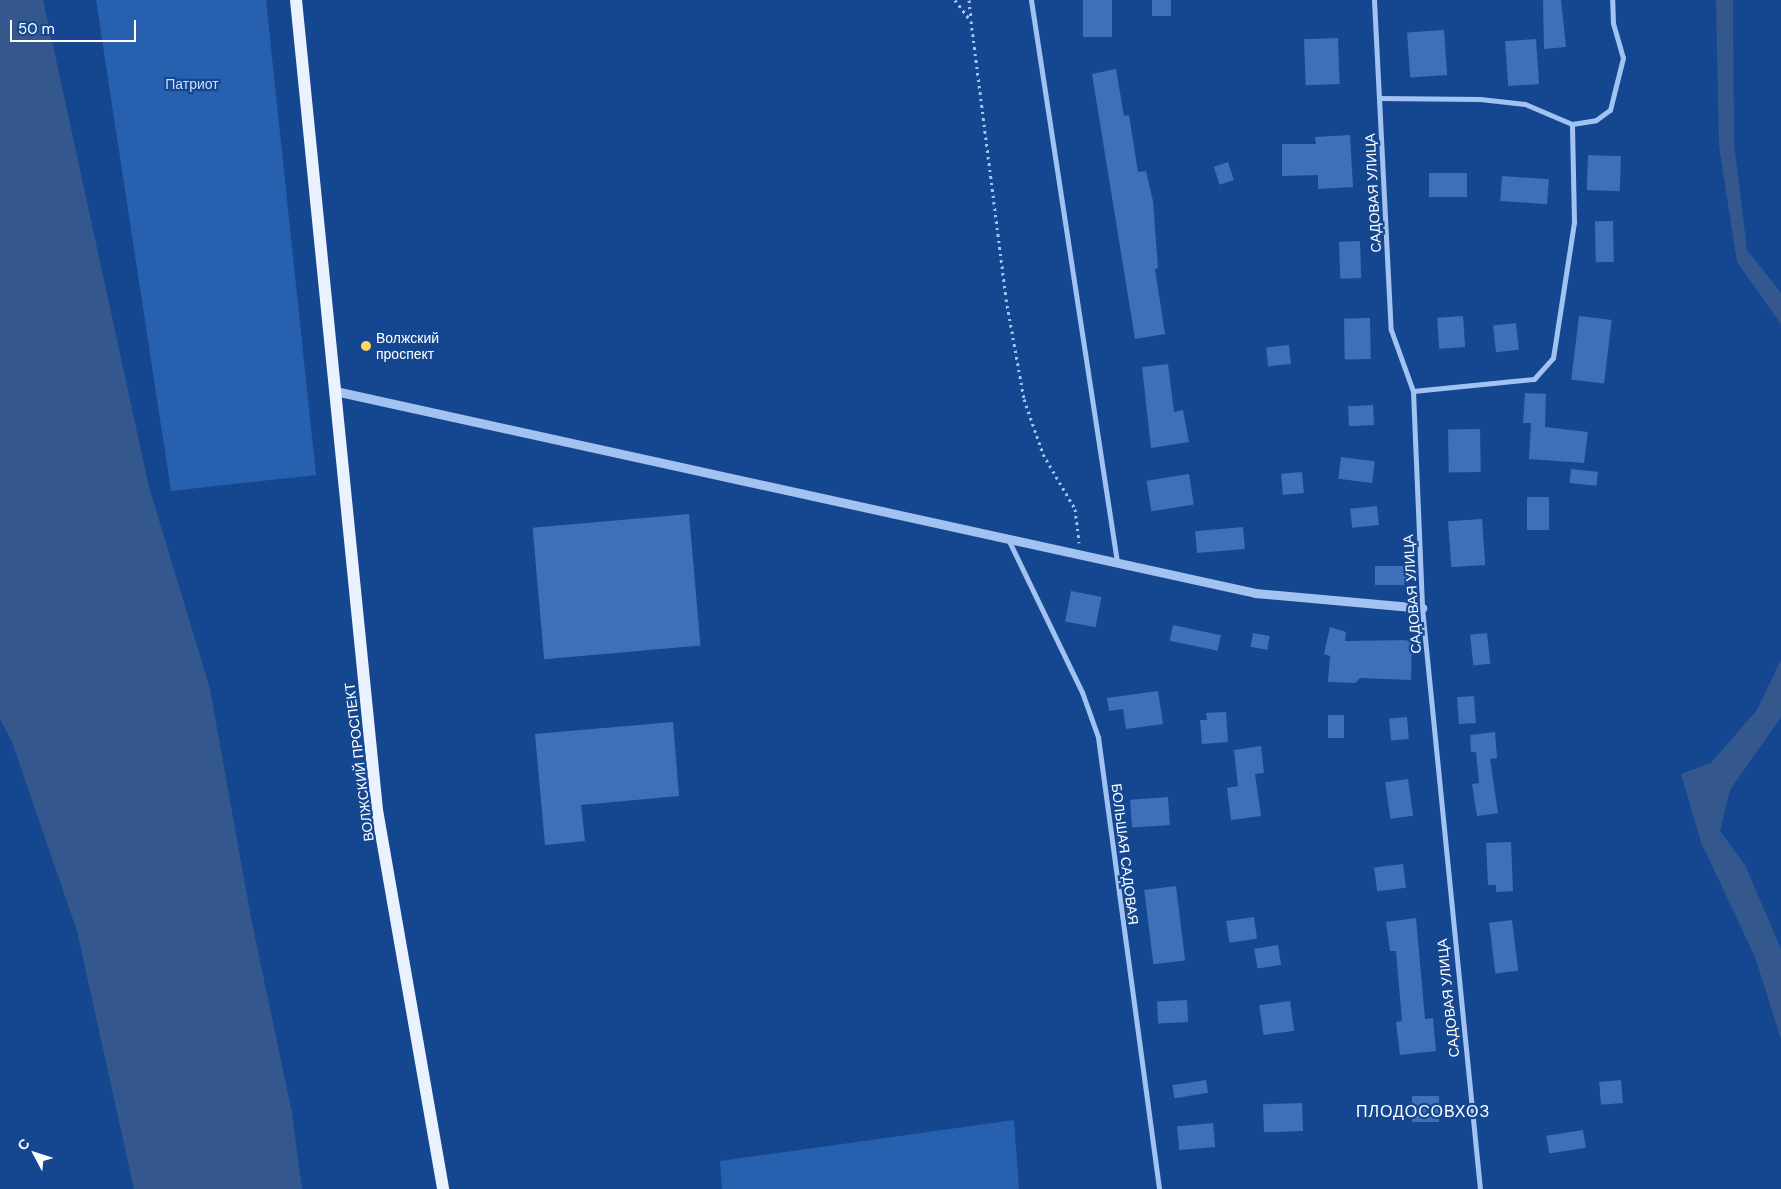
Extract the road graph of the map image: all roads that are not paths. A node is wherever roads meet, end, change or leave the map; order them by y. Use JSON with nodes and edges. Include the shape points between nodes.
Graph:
{"nodes":[{"id":1,"x":296,"y":0,"type":"edge"},
{"id":2,"x":1031,"y":0,"type":"edge"},
{"id":3,"x":1374,"y":0,"type":"edge"},
{"id":4,"x":1612,"y":0,"type":"edge"},
{"id":5,"x":1379,"y":98,"type":"junction"},
{"id":6,"x":1572,"y":124,"type":"junction"},
{"id":7,"x":335,"y":391,"type":"junction"},
{"id":8,"x":1413,"y":391,"type":"junction"},
{"id":9,"x":1008,"y":538,"type":"junction"},
{"id":10,"x":1117,"y":562,"type":"junction"},
{"id":11,"x":1422,"y":608,"type":"junction"},
{"id":12,"x":443,"y":1189,"type":"edge"},
{"id":13,"x":1159,"y":1189,"type":"edge"},
{"id":14,"x":1480,"y":1189,"type":"edge"}],
"edges":[{"from":1,"to":7,"type":"main road","name":"ВОЛЖСКИЙ ПРОСПЕКТ"},
{"from":2,"to":10,"type":"street"},
{"from":3,"to":5,"type":"street","name":"САДОВАЯ УЛИЦА"},
{"from":4,"to":6,"type":"street","via":[[1613,23],[1623,58],[1617,94],[1610,110],[1596,120]]},
{"from":5,"to":6,"type":"street","via":[[1525,104]]},
{"from":5,"to":8,"type":"street","name":"САДОВАЯ УЛИЦА","via":[[1391,330]]},
{"from":6,"to":8,"type":"street","via":[[1574,222],[1552,358],[1534,379]]},
{"from":7,"to":9,"type":"street"},
{"from":7,"to":12,"type":"main road","name":"ВОЛЖСКИЙ ПРОСПЕКТ","via":[[377,810]]},
{"from":8,"to":11,"type":"street","name":"САДОВАЯ УЛИЦА"},
{"from":9,"to":10,"type":"street"},
{"from":9,"to":13,"type":"street","name":"БОЛЬШАЯ САДОВАЯ","via":[[1082,692],[1098,737]]},
{"from":10,"to":11,"type":"street","via":[[1255,593]]},
{"from":11,"to":14,"type":"street","name":"САДОВАЯ УЛИЦА"}]}
